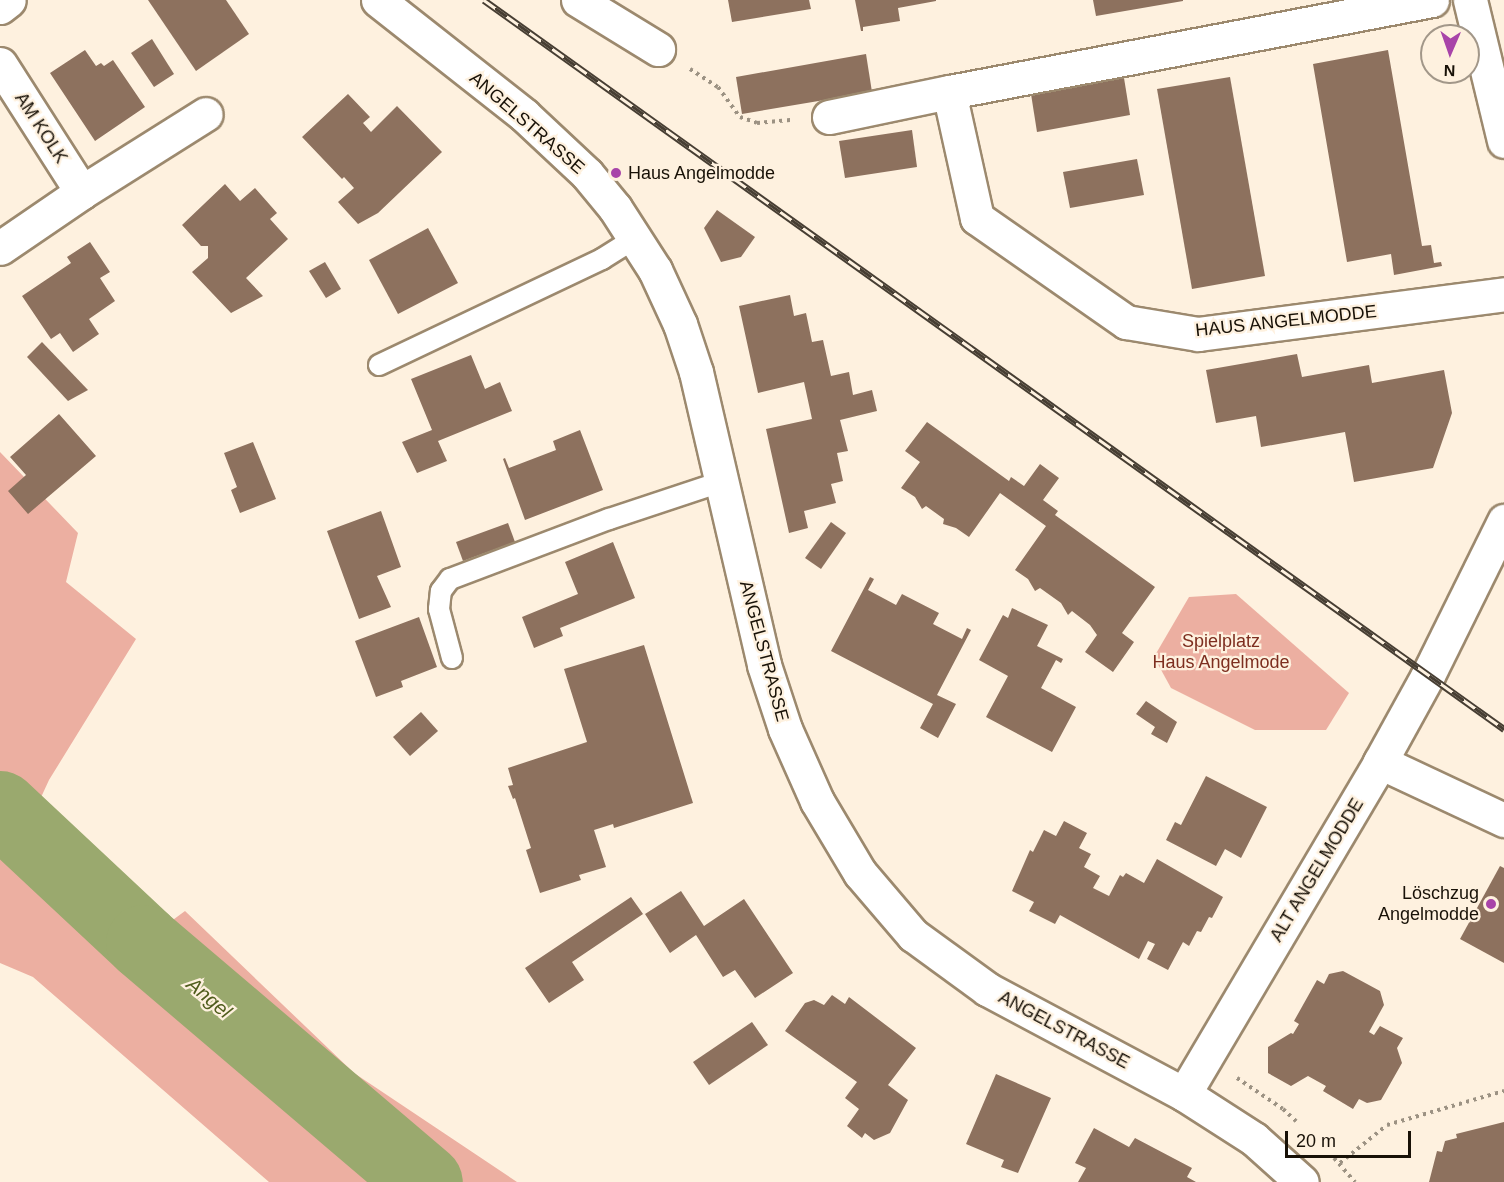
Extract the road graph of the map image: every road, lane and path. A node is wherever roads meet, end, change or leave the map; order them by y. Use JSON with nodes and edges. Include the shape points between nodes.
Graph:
{"nodes":[{"id":1,"x":9,"y":0,"type":"edge"},
{"id":2,"x":378,"y":0,"type":"edge"},
{"id":3,"x":578,"y":0,"type":"edge"},
{"id":4,"x":1432,"y":0,"type":"edge"},
{"id":5,"x":1470,"y":0,"type":"edge"},
{"id":6,"x":0,"y":7,"type":"edge"},
{"id":7,"x":658,"y":49,"type":"joint"},
{"id":8,"x":0,"y":64,"type":"edge"},
{"id":9,"x":949,"y":92,"type":"junction"},
{"id":10,"x":206,"y":114,"type":"dead end"},
{"id":11,"x":829,"y":117,"type":"joint"},
{"id":12,"x":1504,"y":141,"type":"edge"},
{"id":13,"x":82,"y":192,"type":"junction"},
{"id":14,"x":635,"y":238,"type":"junction"},
{"id":15,"x":0,"y":248,"type":"edge"},
{"id":16,"x":1504,"y":294,"type":"edge"},
{"id":17,"x":379,"y":365,"type":"dead end"},
{"id":18,"x":721,"y":482,"type":"junction"},
{"id":19,"x":1504,"y":521,"type":"edge"},
{"id":20,"x":452,"y":658,"type":"dead end"},
{"id":21,"x":1380,"y":762,"type":"junction"},
{"id":22,"x":1504,"y":820,"type":"edge"},
{"id":23,"x":1205,"y":1060,"type":"junction"},
{"id":24,"x":1504,"y":1091,"type":"edge"},
{"id":25,"x":1184,"y":1094,"type":"junction"},
{"id":26,"x":1299,"y":1124,"type":"dead end"},
{"id":27,"x":1332,"y":1155,"type":"dead end"},
{"id":28,"x":1340,"y":1163,"type":"junction"},
{"id":29,"x":1302,"y":1182,"type":"edge"},
{"id":30,"x":1355,"y":1182,"type":"edge"}],
"edges":[{"from":1,"to":6,"type":"street"},
{"from":2,"to":14,"type":"street","name":"ANGELSTRASSE","via":[[524,115],[587,174]]},
{"from":3,"to":7,"type":"street"},
{"from":4,"to":9,"type":"street"},
{"from":5,"to":12,"type":"street"},
{"from":7,"to":11,"type":"path","via":[[718,87],[740,117],[757,123]]},
{"from":8,"to":13,"type":"street","name":"AM KOLK"},
{"from":9,"to":11,"type":"street"},
{"from":9,"to":16,"type":"street","name":"HAUS ANGELMODDE","via":[[977,218],[1126,322],[1198,334]]},
{"from":10,"to":13,"type":"street"},
{"from":13,"to":15,"type":"street"},
{"from":14,"to":17,"type":"lane","via":[[602,260]]},
{"from":14,"to":18,"type":"street","name":"ANGELSTRASSE","via":[[680,324],[696,372]]},
{"from":18,"to":20,"type":"lane","via":[[450,579],[441,591],[440,609]]},
{"from":18,"to":25,"type":"street","name":"ANGELSTRASSE","via":[[764,665],[785,729],[817,801],[860,873],[914,935],[987,989]]},
{"from":19,"to":21,"type":"street"},
{"from":21,"to":22,"type":"street"},
{"from":21,"to":23,"type":"street","name":"ALT ANGELMODDE"},
{"from":23,"to":25,"type":"street","name":"ALT ANGELMODDE"},
{"from":23,"to":26,"type":"path","via":[[1245,1082]]},
{"from":24,"to":28,"type":"path","via":[[1387,1125]]},
{"from":25,"to":29,"type":"street","name":"ANGELSTRASSE","via":[[1254,1139]]},
{"from":27,"to":28,"type":"path"},
{"from":28,"to":30,"type":"path"}]}
